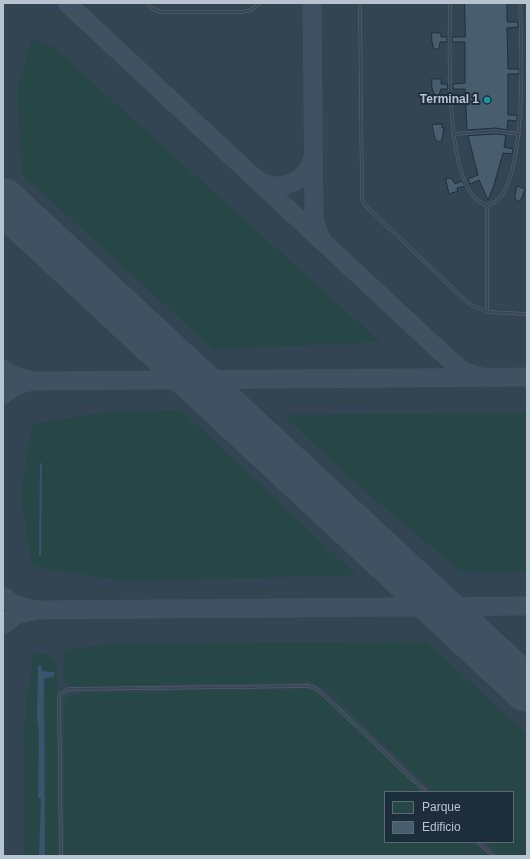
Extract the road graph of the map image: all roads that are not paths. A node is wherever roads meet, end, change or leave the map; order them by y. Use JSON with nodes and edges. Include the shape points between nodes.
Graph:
{"nodes":[{"id":1,"x":146,"y":3,"type":"edge"},
{"id":2,"x":260,"y":3,"type":"edge"},
{"id":3,"x":360,"y":3,"type":"edge"},
{"id":4,"x":450,"y":3,"type":"edge"},
{"id":5,"x":520,"y":3,"type":"edge"},
{"id":6,"x":453,"y":134,"type":"junction"},
{"id":7,"x":519,"y":134,"type":"junction"},
{"id":8,"x":487,"y":205,"type":"junction"},
{"id":9,"x":487,"y":312,"type":"junction"},
{"id":10,"x":527,"y":314,"type":"edge"},
{"id":11,"x":425,"y":791,"type":"edge"},
{"id":12,"x":479,"y":843,"type":"edge"},
{"id":13,"x":61,"y":856,"type":"edge"},
{"id":14,"x":493,"y":856,"type":"edge"}],
"edges":[{"from":1,"to":2,"type":"lane","via":[[154,10],[166,12],[242,12],[251,10]]},
{"from":3,"to":9,"type":"lane","via":[[364,204],[465,301],[476,309]]},
{"from":4,"to":6,"type":"lane"},
{"from":5,"to":7,"type":"lane"},
{"from":6,"to":7,"type":"lane","via":[[496,131]]},
{"from":6,"to":8,"type":"lane","via":[[469,187],[477,199]]},
{"from":7,"to":8,"type":"lane","via":[[503,193],[495,202]]},
{"from":8,"to":9,"type":"lane"},
{"from":9,"to":10,"type":"lane"},
{"from":11,"to":13,"type":"lane","via":[[327,698],[309,686],[68,689],[60,694],[59,698]]},
{"from":12,"to":14,"type":"lane"}]}
